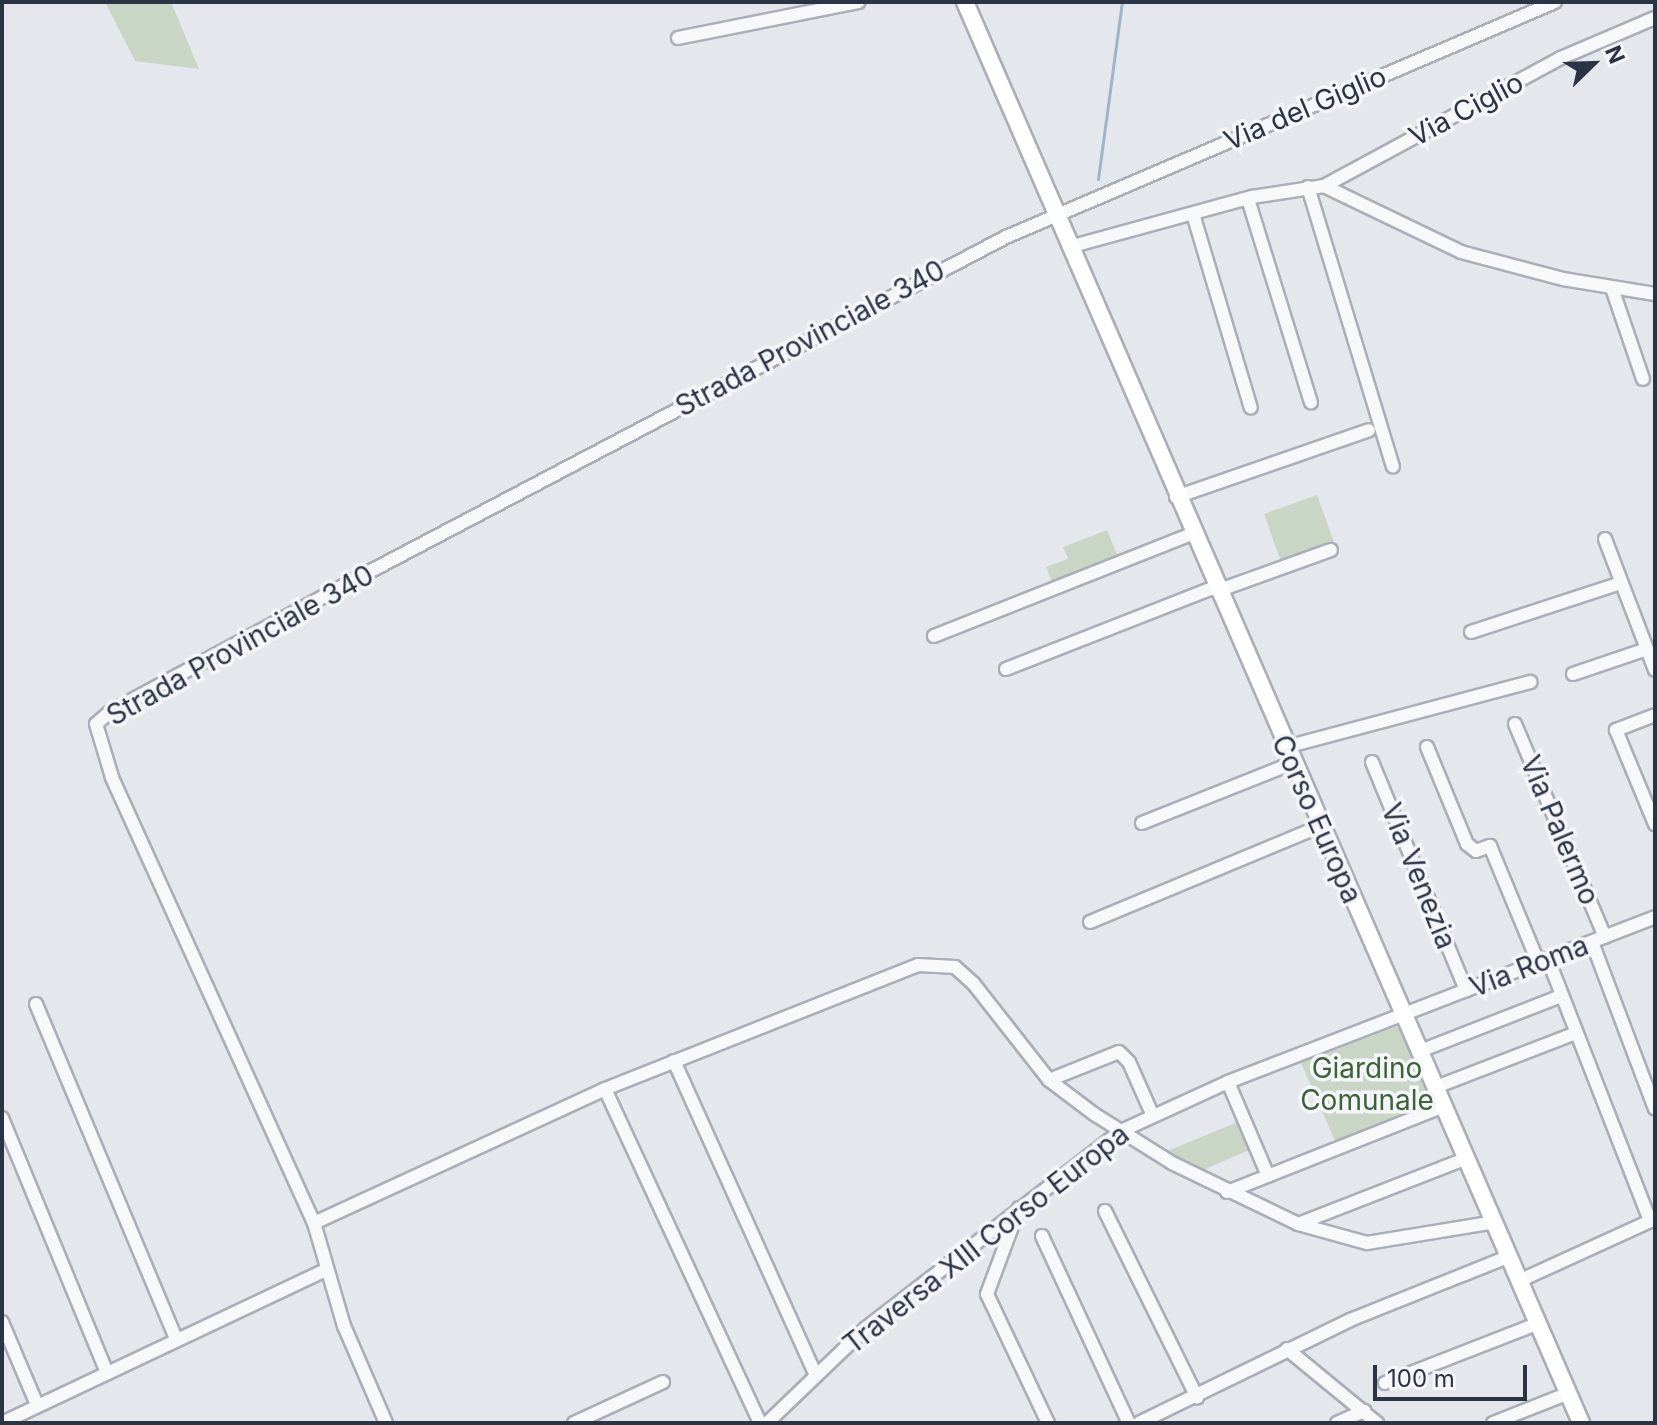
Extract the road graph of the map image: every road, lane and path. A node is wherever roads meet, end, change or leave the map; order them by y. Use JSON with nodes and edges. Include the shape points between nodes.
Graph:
{"nodes":[{"id":1,"x":858,"y":2,"type":"edge"},
{"id":2,"x":965,"y":2,"type":"edge"},
{"id":3,"x":1555,"y":2,"type":"edge"},
{"id":4,"x":1655,"y":18,"type":"edge"},
{"id":5,"x":678,"y":38,"type":"dead end"},
{"id":6,"x":1324,"y":186,"type":"junction"},
{"id":7,"x":1308,"y":187,"type":"junction"},
{"id":8,"x":1248,"y":199,"type":"junction"},
{"id":9,"x":1193,"y":214,"type":"junction"},
{"id":10,"x":1055,"y":215,"type":"junction"},
{"id":11,"x":1069,"y":247,"type":"junction"},
{"id":12,"x":1612,"y":288,"type":"junction"},
{"id":13,"x":1655,"y":294,"type":"edge"},
{"id":14,"x":1643,"y":379,"type":"dead end"},
{"id":15,"x":1311,"y":402,"type":"dead end"},
{"id":16,"x":1251,"y":408,"type":"dead end"},
{"id":17,"x":1369,"y":430,"type":"dead end"},
{"id":18,"x":1393,"y":466,"type":"dead end"},
{"id":19,"x":1176,"y":497,"type":"junction"},
{"id":20,"x":1192,"y":534,"type":"junction"},
{"id":21,"x":1605,"y":539,"type":"dead end"},
{"id":22,"x":1331,"y":550,"type":"dead end"},
{"id":23,"x":1621,"y":583,"type":"junction"},
{"id":24,"x":1216,"y":589,"type":"junction"},
{"id":25,"x":1471,"y":632,"type":"dead end"},
{"id":26,"x":934,"y":636,"type":"dead end"},
{"id":27,"x":1647,"y":649,"type":"junction"},
{"id":28,"x":1006,"y":669,"type":"dead end"},
{"id":29,"x":1655,"y":670,"type":"edge"},
{"id":30,"x":1573,"y":674,"type":"dead end"},
{"id":31,"x":1531,"y":682,"type":"dead end"},
{"id":32,"x":1655,"y":715,"type":"edge"},
{"id":33,"x":1515,"y":724,"type":"dead end"},
{"id":34,"x":1286,"y":747,"type":"junction"},
{"id":35,"x":1427,"y":747,"type":"dead end"},
{"id":36,"x":1372,"y":762,"type":"dead end"},
{"id":37,"x":1293,"y":763,"type":"junction"},
{"id":38,"x":1142,"y":823,"type":"dead end"},
{"id":39,"x":1655,"y":824,"type":"edge"},
{"id":40,"x":1321,"y":826,"type":"junction"},
{"id":41,"x":1655,"y":917,"type":"edge"},
{"id":42,"x":1090,"y":922,"type":"dead end"},
{"id":43,"x":1598,"y":940,"type":"junction"},
{"id":44,"x":1543,"y":961,"type":"junction"},
{"id":45,"x":1466,"y":990,"type":"junction"},
{"id":46,"x":1561,"y":996,"type":"junction"},
{"id":47,"x":36,"y":1004,"type":"dead end"},
{"id":48,"x":1403,"y":1013,"type":"junction"},
{"id":49,"x":1576,"y":1033,"type":"junction"},
{"id":50,"x":1420,"y":1051,"type":"junction"},
{"id":51,"x":674,"y":1061,"type":"junction"},
{"id":52,"x":1049,"y":1080,"type":"junction"},
{"id":53,"x":1228,"y":1082,"type":"junction"},
{"id":54,"x":1436,"y":1087,"type":"junction"},
{"id":55,"x":605,"y":1089,"type":"junction"},
{"id":56,"x":1444,"y":1106,"type":"junction"},
{"id":57,"x":1655,"y":1109,"type":"edge"},
{"id":58,"x":1152,"y":1114,"type":"junction"},
{"id":59,"x":2,"y":1118,"type":"edge"},
{"id":60,"x":1121,"y":1131,"type":"junction"},
{"id":61,"x":1467,"y":1158,"type":"junction"},
{"id":62,"x":1268,"y":1176,"type":"junction"},
{"id":63,"x":1227,"y":1192,"type":"junction"},
{"id":64,"x":1019,"y":1208,"type":"junction"},
{"id":65,"x":1105,"y":1211,"type":"dead end"},
{"id":66,"x":1652,"y":1220,"type":"edge"},
{"id":67,"x":1495,"y":1222,"type":"junction"},
{"id":68,"x":314,"y":1223,"type":"junction"},
{"id":69,"x":1298,"y":1224,"type":"junction"},
{"id":70,"x":1042,"y":1236,"type":"dead end"},
{"id":71,"x":1510,"y":1256,"type":"junction"},
{"id":72,"x":326,"y":1270,"type":"junction"},
{"id":73,"x":1521,"y":1280,"type":"junction"},
{"id":74,"x":2,"y":1322,"type":"edge"},
{"id":75,"x":1539,"y":1323,"type":"junction"},
{"id":76,"x":176,"y":1338,"type":"junction"},
{"id":77,"x":1287,"y":1349,"type":"junction"},
{"id":78,"x":107,"y":1373,"type":"junction"},
{"id":79,"x":815,"y":1373,"type":"junction"},
{"id":80,"x":663,"y":1382,"type":"dead end"},
{"id":81,"x":1385,"y":1383,"type":"dead end"},
{"id":82,"x":1569,"y":1393,"type":"junction"},
{"id":83,"x":1197,"y":1397,"type":"junction"},
{"id":84,"x":37,"y":1405,"type":"junction"},
{"id":85,"x":1364,"y":1411,"type":"junction"},
{"id":86,"x":2,"y":1423,"type":"edge"},
{"id":87,"x":386,"y":1423,"type":"edge"},
{"id":88,"x":574,"y":1423,"type":"edge"},
{"id":89,"x":760,"y":1423,"type":"edge"},
{"id":90,"x":767,"y":1423,"type":"edge"},
{"id":91,"x":1048,"y":1423,"type":"edge"},
{"id":92,"x":1129,"y":1423,"type":"edge"},
{"id":93,"x":1139,"y":1423,"type":"edge"},
{"id":94,"x":1337,"y":1423,"type":"edge"},
{"id":95,"x":1377,"y":1423,"type":"edge"},
{"id":96,"x":1493,"y":1423,"type":"edge"},
{"id":97,"x":1581,"y":1423,"type":"edge"}],
"edges":[{"from":1,"to":5,"type":"street"},
{"from":2,"to":10,"type":"street","name":"Corso Europa"},
{"from":3,"to":10,"type":"street","name":"Via del Giglio"},
{"from":4,"to":6,"type":"street","name":"Via Ciglio","via":[[1561,58]]},
{"from":6,"to":7,"type":"street","name":"Via Ciglio"},
{"from":6,"to":12,"type":"street","name":"Via Ciglio","via":[[1461,252]]},
{"from":7,"to":8,"type":"street","name":"Via Ciglio"},
{"from":7,"to":18,"type":"street"},
{"from":8,"to":9,"type":"street","name":"Via Ciglio"},
{"from":8,"to":15,"type":"street"},
{"from":9,"to":11,"type":"street","name":"Via Ciglio"},
{"from":9,"to":16,"type":"street"},
{"from":10,"to":11,"type":"street","name":"Corso Europa"},
{"from":10,"to":68,"type":"street","name":"Strada Provinciale 340","via":[[840,321],[96,724],[112,777]]},
{"from":11,"to":19,"type":"street","name":"Corso Europa"},
{"from":12,"to":13,"type":"street","name":"Via Ciglio"},
{"from":12,"to":14,"type":"street"},
{"from":17,"to":19,"type":"street"},
{"from":19,"to":20,"type":"street","name":"Corso Europa"},
{"from":20,"to":24,"type":"street","name":"Corso Europa"},
{"from":20,"to":26,"type":"street"},
{"from":21,"to":23,"type":"street"},
{"from":22,"to":24,"type":"street"},
{"from":23,"to":25,"type":"street"},
{"from":23,"to":27,"type":"street"},
{"from":24,"to":28,"type":"street"},
{"from":24,"to":34,"type":"street","name":"Corso Europa"},
{"from":27,"to":29,"type":"street"},
{"from":27,"to":30,"type":"street"},
{"from":31,"to":34,"type":"street"},
{"from":32,"to":39,"type":"street","via":[[1616,730]]},
{"from":33,"to":43,"type":"street","name":"Via Palermo"},
{"from":34,"to":37,"type":"street","name":"Corso Europa"},
{"from":35,"to":44,"type":"street","via":[[1467,844],[1476,851],[1490,846]]},
{"from":36,"to":45,"type":"street","name":"Via Venezia"},
{"from":37,"to":38,"type":"street"},
{"from":37,"to":40,"type":"street","name":"Corso Europa"},
{"from":40,"to":42,"type":"street"},
{"from":40,"to":48,"type":"street","name":"Corso Europa"},
{"from":41,"to":43,"type":"street","name":"Via Roma"},
{"from":43,"to":44,"type":"street","name":"Via Roma"},
{"from":43,"to":57,"type":"street","name":"Via Palermo"},
{"from":44,"to":45,"type":"street","name":"Via Roma"},
{"from":44,"to":46,"type":"street"},
{"from":45,"to":48,"type":"street","name":"Via Roma"},
{"from":46,"to":49,"type":"street"},
{"from":46,"to":50,"type":"street"},
{"from":47,"to":76,"type":"street"},
{"from":48,"to":50,"type":"street","name":"Corso Europa"},
{"from":48,"to":53,"type":"street","name":"Traversa XIII Corso Europa"},
{"from":49,"to":54,"type":"street"},
{"from":49,"to":66,"type":"street"},
{"from":50,"to":54,"type":"street","name":"Corso Europa"},
{"from":51,"to":52,"type":"street","via":[[918,965],[955,967]]},
{"from":51,"to":55,"type":"street"},
{"from":51,"to":79,"type":"street"},
{"from":52,"to":58,"type":"street","via":[[1119,1052],[1129,1062]]},
{"from":52,"to":60,"type":"street"},
{"from":53,"to":58,"type":"street","name":"Traversa XIII Corso Europa"},
{"from":53,"to":62,"type":"street"},
{"from":54,"to":56,"type":"street","name":"Corso Europa"},
{"from":55,"to":68,"type":"street"},
{"from":55,"to":89,"type":"street"},
{"from":56,"to":61,"type":"street","name":"Corso Europa"},
{"from":56,"to":62,"type":"street"},
{"from":58,"to":60,"type":"street","name":"Traversa XIII Corso Europa"},
{"from":59,"to":78,"type":"street"},
{"from":60,"to":63,"type":"street"},
{"from":60,"to":64,"type":"street","name":"Traversa XIII Corso Europa"},
{"from":61,"to":67,"type":"street","name":"Corso Europa"},
{"from":61,"to":69,"type":"street"},
{"from":62,"to":63,"type":"street"},
{"from":63,"to":69,"type":"street"},
{"from":64,"to":79,"type":"street","name":"Traversa XIII Corso Europa"},
{"from":64,"to":91,"type":"street","via":[[987,1294]]},
{"from":65,"to":83,"type":"street"},
{"from":66,"to":73,"type":"street"},
{"from":67,"to":69,"type":"street","via":[[1367,1243]]},
{"from":67,"to":71,"type":"street","name":"Corso Europa"},
{"from":68,"to":72,"type":"street","name":"Strada Provinciale 340"},
{"from":70,"to":92,"type":"street"},
{"from":71,"to":73,"type":"street","name":"Corso Europa"},
{"from":71,"to":77,"type":"street"},
{"from":72,"to":76,"type":"street"},
{"from":72,"to":87,"type":"street","name":"Strada Provinciale 340"},
{"from":73,"to":75,"type":"street","name":"Corso Europa"},
{"from":74,"to":84,"type":"street"},
{"from":75,"to":81,"type":"street"},
{"from":75,"to":82,"type":"street","name":"Corso Europa"},
{"from":76,"to":78,"type":"street"},
{"from":77,"to":83,"type":"street","via":[[1284,1357]]},
{"from":77,"to":85,"type":"street"},
{"from":78,"to":84,"type":"street"},
{"from":79,"to":90,"type":"street","name":"Traversa XIII Corso Europa"},
{"from":80,"to":88,"type":"street"},
{"from":82,"to":96,"type":"street"},
{"from":82,"to":97,"type":"street","name":"Corso Europa"},
{"from":83,"to":93,"type":"street"},
{"from":84,"to":86,"type":"street"},
{"from":85,"to":94,"type":"street"},
{"from":85,"to":95,"type":"street"}]}
